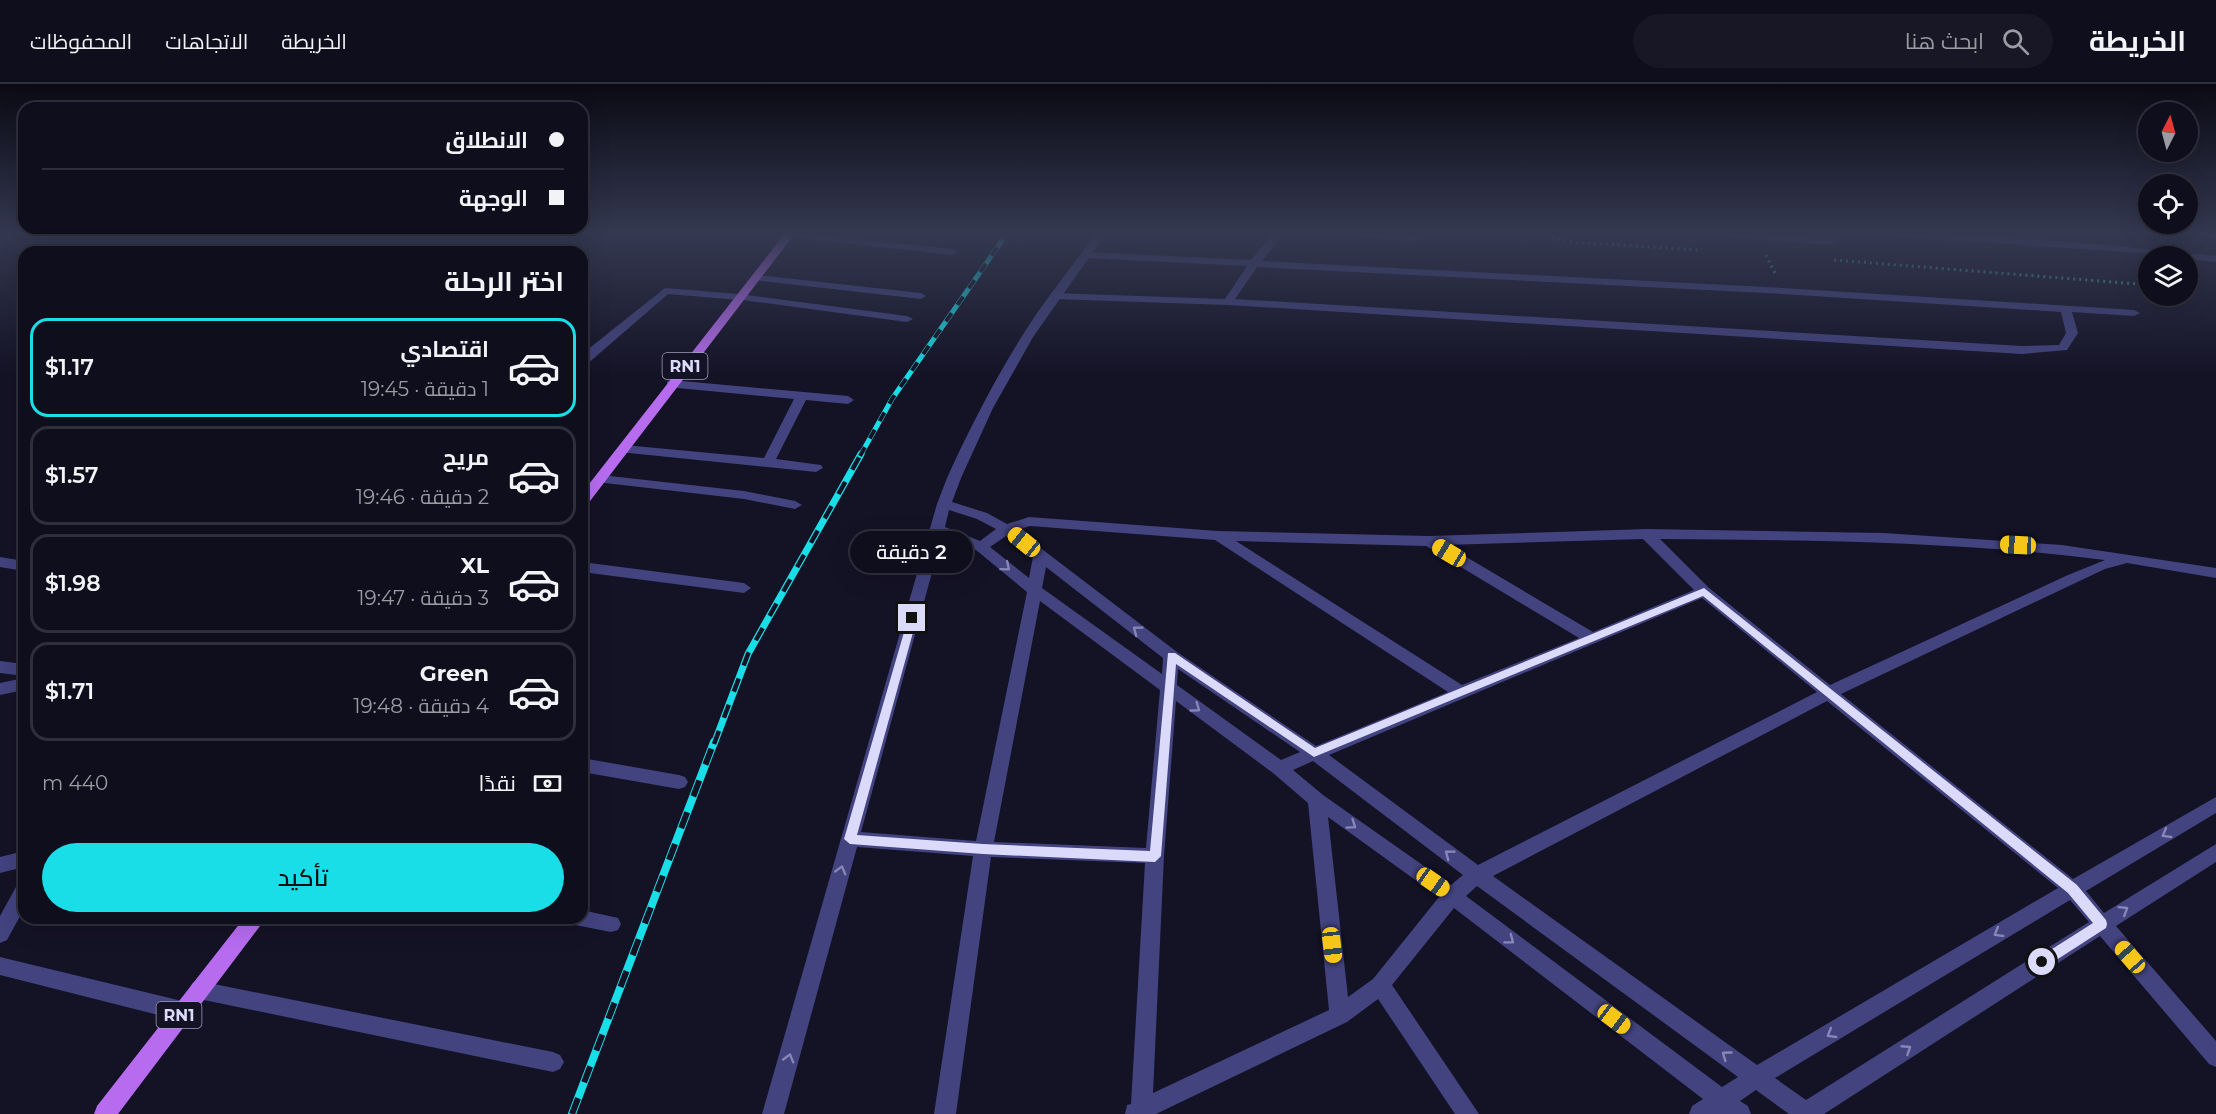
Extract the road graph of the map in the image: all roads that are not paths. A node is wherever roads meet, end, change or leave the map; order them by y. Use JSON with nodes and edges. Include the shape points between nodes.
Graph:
{"nodes":[{"id":1,"x":755,"y":280,"type":"edge"},
{"id":2,"x":776,"y":280,"type":"edge"},
{"id":3,"x":1067,"y":280,"type":"edge"},
{"id":4,"x":1243,"y":280,"type":"edge"},
{"id":5,"x":1569,"y":280,"type":"edge"},
{"id":6,"x":921,"y":296,"type":"dead end"},
{"id":7,"x":1054,"y":296,"type":"junction"},
{"id":8,"x":739,"y":297,"type":"junction"},
{"id":9,"x":1228,"y":302,"type":"junction"},
{"id":10,"x":2066,"y":309,"type":"junction"},
{"id":11,"x":2134,"y":313,"type":"dead end"},
{"id":12,"x":908,"y":319,"type":"dead end"},
{"id":13,"x":588,"y":356,"type":"edge"},
{"id":14,"x":671,"y":384,"type":"junction"},
{"id":15,"x":802,"y":396,"type":"junction"},
{"id":16,"x":849,"y":400,"type":"dead end"},
{"id":17,"x":624,"y":449,"type":"junction"},
{"id":18,"x":768,"y":462,"type":"junction"},
{"id":19,"x":816,"y":468,"type":"dead end"},
{"id":20,"x":601,"y":479,"type":"junction"},
{"id":21,"x":588,"y":495,"type":"edge"},
{"id":22,"x":944,"y":504,"type":"junction"},
{"id":23,"x":795,"y":505,"type":"dead end"},
{"id":24,"x":1006,"y":528,"type":"junction"},
{"id":25,"x":937,"y":529,"type":"junction"},
{"id":26,"x":1647,"y":534,"type":"junction"},
{"id":27,"x":1218,"y":536,"type":"junction"},
{"id":28,"x":1429,"y":541,"type":"junction"},
{"id":29,"x":981,"y":547,"type":"junction"},
{"id":30,"x":1041,"y":556,"type":"junction"},
{"id":31,"x":2127,"y":558,"type":"junction"},
{"id":32,"x":0,"y":562,"type":"edge"},
{"id":33,"x":18,"y":565,"type":"edge"},
{"id":34,"x":588,"y":568,"type":"edge"},
{"id":35,"x":2216,"y":573,"type":"edge"},
{"id":36,"x":744,"y":588,"type":"dead end"},
{"id":37,"x":1033,"y":589,"type":"junction"},
{"id":38,"x":1704,"y":592,"type":"junction"},
{"id":39,"x":1591,"y":638,"type":"junction"},
{"id":40,"x":1171,"y":656,"type":"junction"},
{"id":41,"x":0,"y":667,"type":"edge"},
{"id":42,"x":18,"y":669,"type":"edge"},
{"id":43,"x":18,"y":685,"type":"edge"},
{"id":44,"x":0,"y":688,"type":"edge"},
{"id":45,"x":1168,"y":688,"type":"junction"},
{"id":46,"x":1462,"y":693,"type":"junction"},
{"id":47,"x":1828,"y":693,"type":"junction"},
{"id":48,"x":1314,"y":753,"type":"junction"},
{"id":49,"x":588,"y":766,"type":"edge"},
{"id":50,"x":1279,"y":768,"type":"junction"},
{"id":51,"x":679,"y":782,"type":"dead end"},
{"id":52,"x":1317,"y":800,"type":"junction"},
{"id":53,"x":2216,"y":804,"type":"edge"},
{"id":54,"x":850,"y":839,"type":"junction"},
{"id":55,"x":983,"y":849,"type":"junction"},
{"id":56,"x":2216,"y":852,"type":"edge"},
{"id":57,"x":1155,"y":856,"type":"junction"},
{"id":58,"x":18,"y":860,"type":"edge"},
{"id":59,"x":0,"y":865,"type":"edge"},
{"id":60,"x":1477,"y":875,"type":"junction"},
{"id":61,"x":2072,"y":889,"type":"junction"},
{"id":62,"x":1452,"y":896,"type":"junction"},
{"id":63,"x":18,"y":902,"type":"edge"},
{"id":64,"x":588,"y":920,"type":"edge"},
{"id":65,"x":251,"y":924,"type":"edge"},
{"id":66,"x":611,"y":924,"type":"dead end"},
{"id":67,"x":2101,"y":924,"type":"junction"},
{"id":68,"x":0,"y":934,"type":"edge"},
{"id":69,"x":0,"y":966,"type":"edge"},
{"id":70,"x":1380,"y":985,"type":"junction"},
{"id":71,"x":199,"y":990,"type":"junction"},
{"id":72,"x":182,"y":1011,"type":"junction"},
{"id":73,"x":1340,"y":1015,"type":"junction"},
{"id":74,"x":2216,"y":1058,"type":"edge"},
{"id":75,"x":553,"y":1062,"type":"dead end"},
{"id":76,"x":1757,"y":1077,"type":"junction"},
{"id":77,"x":1721,"y":1101,"type":"junction"},
{"id":78,"x":1137,"y":1112,"type":"edge"},
{"id":79,"x":105,"y":1114,"type":"edge"},
{"id":80,"x":773,"y":1114,"type":"edge"},
{"id":81,"x":945,"y":1114,"type":"edge"},
{"id":82,"x":1468,"y":1114,"type":"edge"},
{"id":83,"x":1700,"y":1114,"type":"edge"},
{"id":84,"x":1740,"y":1114,"type":"edge"},
{"id":85,"x":1806,"y":1114,"type":"edge"}],
"edges":[{"from":1,"to":8,"type":"main road","number":"RN1"},
{"from":2,"to":6,"type":"street"},
{"from":3,"to":7,"type":"street"},
{"from":4,"to":9,"type":"street"},
{"from":5,"to":10,"type":"street"},
{"from":7,"to":9,"type":"street"},
{"from":7,"to":22,"type":"street","via":[[994,398]]},
{"from":8,"to":12,"type":"street"},
{"from":8,"to":13,"type":"street","via":[[665,291]]},
{"from":8,"to":14,"type":"main road","number":"RN1"},
{"from":9,"to":10,"type":"street","via":[[2046,350],[2063,348],[2068,343],[2072,333]]},
{"from":10,"to":11,"type":"street"},
{"from":14,"to":15,"type":"street"},
{"from":14,"to":17,"type":"main road","number":"RN1"},
{"from":15,"to":16,"type":"street"},
{"from":15,"to":18,"type":"street"},
{"from":17,"to":18,"type":"street"},
{"from":17,"to":20,"type":"main road","number":"RN1"},
{"from":18,"to":19,"type":"street"},
{"from":20,"to":21,"type":"main road","number":"RN1"},
{"from":20,"to":23,"type":"street","via":[[744,495]]},
{"from":22,"to":24,"type":"street"},
{"from":22,"to":25,"type":"street"},
{"from":24,"to":27,"type":"street","via":[[1029,521]]},
{"from":24,"to":29,"type":"street"},
{"from":24,"to":30,"type":"street"},
{"from":25,"to":29,"type":"street"},
{"from":25,"to":54,"type":"street"},
{"from":26,"to":28,"type":"street"},
{"from":26,"to":31,"type":"street","via":[[1834,535],[2041,546]]},
{"from":26,"to":38,"type":"street"},
{"from":27,"to":28,"type":"street"},
{"from":27,"to":46,"type":"street"},
{"from":28,"to":39,"type":"street"},
{"from":29,"to":37,"type":"street","one_way":true},
{"from":30,"to":37,"type":"street"},
{"from":40,"to":30,"type":"street","one_way":true},
{"from":31,"to":35,"type":"street"},
{"from":31,"to":47,"type":"street","via":[[2073,578]]},
{"from":32,"to":33,"type":"street"},
{"from":34,"to":36,"type":"street"},
{"from":37,"to":45,"type":"street"},
{"from":37,"to":55,"type":"street"},
{"from":38,"to":39,"type":"street"},
{"from":38,"to":47,"type":"street"},
{"from":39,"to":46,"type":"street"},
{"from":40,"to":45,"type":"street"},
{"from":40,"to":48,"type":"street"},
{"from":41,"to":42,"type":"street"},
{"from":43,"to":44,"type":"street"},
{"from":45,"to":50,"type":"street","one_way":true},
{"from":45,"to":57,"type":"street"},
{"from":46,"to":48,"type":"street"},
{"from":47,"to":60,"type":"street"},
{"from":47,"to":61,"type":"street"},
{"from":48,"to":50,"type":"street"},
{"from":60,"to":48,"type":"street","one_way":true},
{"from":49,"to":51,"type":"street"},
{"from":50,"to":52,"type":"street"},
{"from":52,"to":62,"type":"street","one_way":true},
{"from":52,"to":73,"type":"street"},
{"from":53,"to":61,"type":"street","one_way":true},
{"from":54,"to":55,"type":"street"},
{"from":80,"to":54,"type":"street","one_way":true},
{"from":55,"to":57,"type":"street"},
{"from":55,"to":81,"type":"street"},
{"from":67,"to":56,"type":"street","one_way":true},
{"from":57,"to":78,"type":"street"},
{"from":58,"to":59,"type":"street"},
{"from":60,"to":62,"type":"street"},
{"from":76,"to":60,"type":"street","one_way":true},
{"from":61,"to":67,"type":"street"},
{"from":61,"to":76,"type":"street","one_way":true},
{"from":62,"to":70,"type":"street"},
{"from":62,"to":77,"type":"street","one_way":true},
{"from":63,"to":68,"type":"street"},
{"from":64,"to":66,"type":"street"},
{"from":65,"to":71,"type":"main road","number":"RN1"},
{"from":67,"to":74,"type":"street"},
{"from":85,"to":67,"type":"street","one_way":true},
{"from":69,"to":72,"type":"street"},
{"from":70,"to":73,"type":"street"},
{"from":70,"to":82,"type":"street"},
{"from":71,"to":72,"type":"main road","number":"RN1"},
{"from":71,"to":75,"type":"street"},
{"from":72,"to":79,"type":"main road","number":"RN1"},
{"from":73,"to":78,"type":"street"},
{"from":76,"to":77,"type":"street"},
{"from":76,"to":85,"type":"street"},
{"from":77,"to":83,"type":"street"},
{"from":77,"to":84,"type":"street"}]}
